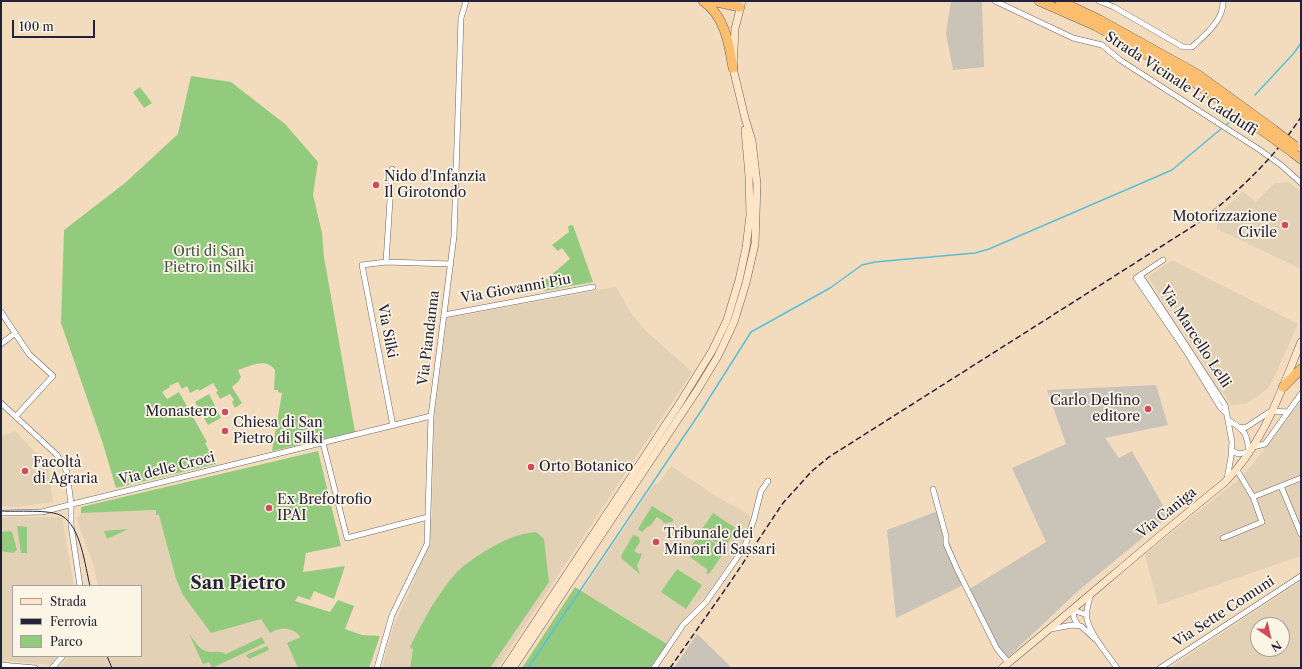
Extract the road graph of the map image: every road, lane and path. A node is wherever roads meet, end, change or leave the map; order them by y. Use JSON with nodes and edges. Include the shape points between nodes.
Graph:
{"nodes":[{"id":1,"x":466,"y":1,"type":"edge"},
{"id":2,"x":703,"y":1,"type":"edge"},
{"id":3,"x":712,"y":1,"type":"edge"},
{"id":4,"x":995,"y":1,"type":"edge"},
{"id":5,"x":1040,"y":1,"type":"edge"},
{"id":6,"x":1060,"y":1,"type":"edge"},
{"id":7,"x":1099,"y":1,"type":"edge"},
{"id":8,"x":1223,"y":1,"type":"edge"},
{"id":9,"x":741,"y":4,"type":"edge"},
{"id":10,"x":733,"y":68,"type":"junction"},
{"id":11,"x":744,"y":118,"type":"junction"},
{"id":12,"x":1272,"y":133,"type":"junction"},
{"id":13,"x":1296,"y":149,"type":"edge"},
{"id":14,"x":1301,"y":159,"type":"edge"},
{"id":15,"x":392,"y":169,"type":"dead end"},
{"id":16,"x":1301,"y":183,"type":"edge"},
{"id":17,"x":1162,"y":260,"type":"dead end"},
{"id":18,"x":386,"y":262,"type":"junction"},
{"id":19,"x":451,"y":264,"type":"junction"},
{"id":20,"x":593,"y":287,"type":"dead end"},
{"id":21,"x":1,"y":312,"type":"edge"},
{"id":22,"x":444,"y":314,"type":"junction"},
{"id":23,"x":14,"y":334,"type":"junction"},
{"id":24,"x":1301,"y":342,"type":"edge"},
{"id":25,"x":1,"y":344,"type":"edge"},
{"id":26,"x":1301,"y":369,"type":"edge"},
{"id":27,"x":1282,"y":387,"type":"junction"},
{"id":28,"x":1301,"y":394,"type":"edge"},
{"id":29,"x":1,"y":403,"type":"edge"},
{"id":30,"x":1271,"y":411,"type":"junction"},
{"id":31,"x":1288,"y":412,"type":"junction"},
{"id":32,"x":16,"y":416,"type":"junction"},
{"id":33,"x":431,"y":416,"type":"junction"},
{"id":34,"x":1228,"y":420,"type":"junction"},
{"id":35,"x":393,"y":426,"type":"junction"},
{"id":36,"x":1241,"y":427,"type":"junction"},
{"id":37,"x":323,"y":443,"type":"junction"},
{"id":38,"x":1231,"y":450,"type":"junction"},
{"id":39,"x":1251,"y":450,"type":"junction"},
{"id":40,"x":1237,"y":470,"type":"junction"},
{"id":41,"x":1301,"y":478,"type":"edge"},
{"id":42,"x":1227,"y":480,"type":"junction"},
{"id":43,"x":768,"y":481,"type":"dead end"},
{"id":44,"x":1281,"y":486,"type":"junction"},
{"id":45,"x":933,"y":489,"type":"dead end"},
{"id":46,"x":1253,"y":497,"type":"junction"},
{"id":47,"x":71,"y":504,"type":"junction"},
{"id":48,"x":1,"y":513,"type":"edge"},
{"id":49,"x":428,"y":516,"type":"junction"},
{"id":50,"x":1301,"y":534,"type":"edge"},
{"id":51,"x":1223,"y":538,"type":"dead end"},
{"id":52,"x":1301,"y":576,"type":"edge"},
{"id":53,"x":80,"y":585,"type":"edge"},
{"id":54,"x":1091,"y":594,"type":"junction"},
{"id":55,"x":1072,"y":610,"type":"junction"},
{"id":56,"x":1087,"y":615,"type":"junction"},
{"id":57,"x":1078,"y":625,"type":"junction"},
{"id":58,"x":1049,"y":629,"type":"junction"},
{"id":59,"x":1098,"y":641,"type":"junction"},
{"id":60,"x":62,"y":657,"type":"edge"},
{"id":61,"x":1008,"y":663,"type":"junction"},
{"id":62,"x":1,"y":666,"type":"edge"},
{"id":63,"x":35,"y":668,"type":"edge"},
{"id":64,"x":52,"y":668,"type":"edge"},
{"id":65,"x":377,"y":668,"type":"edge"},
{"id":66,"x":505,"y":668,"type":"edge"},
{"id":67,"x":514,"y":668,"type":"edge"},
{"id":68,"x":654,"y":668,"type":"edge"},
{"id":69,"x":1002,"y":668,"type":"edge"},
{"id":70,"x":1117,"y":668,"type":"edge"},
{"id":71,"x":1160,"y":668,"type":"edge"}],
"edges":[{"from":1,"to":19,"type":"street","name":"Via Piandanna","via":[[461,18]]},
{"from":2,"to":10,"type":"highway","via":[[722,24]]},
{"from":3,"to":9,"type":"highway"},
{"from":4,"to":16,"type":"street","name":"Strada Vicinale Li Cadduffi","via":[[1073,38],[1102,45],[1120,60],[1281,165]]},
{"from":5,"to":12,"type":"highway","via":[[1096,26],[1191,80]]},
{"from":6,"to":12,"type":"highway","via":[[1100,20],[1197,74]]},
{"from":7,"to":8,"type":"street","via":[[1183,47],[1192,47],[1213,27],[1223,7]]},
{"from":9,"to":10,"type":"main road","via":[[734,34]]},
{"from":10,"to":11,"type":"main road"},
{"from":11,"to":66,"type":"main road","via":[[750,215],[739,280],[727,320],[712,351],[676,409]]},
{"from":11,"to":67,"type":"main road","via":[[752,141],[757,184],[757,215],[755,244],[734,322],[698,389]]},
{"from":12,"to":13,"type":"highway","bridge":true},
{"from":13,"to":14,"type":"highway"},
{"from":15,"to":18,"type":"street"},
{"from":17,"to":34,"type":"street","name":"Via Marcello Lelli","via":[[1138,276],[1220,407],[1227,414]]},
{"from":18,"to":19,"type":"street","name":"Via Silki"},
{"from":18,"to":35,"type":"street","name":"Via Silki","via":[[362,265]]},
{"from":19,"to":22,"type":"street","name":"Via Piandanna"},
{"from":20,"to":22,"type":"street","name":"Via Giovanni Piu"},
{"from":21,"to":23,"type":"street"},
{"from":22,"to":33,"type":"street","name":"Via Piandanna"},
{"from":23,"to":25,"type":"street"},
{"from":23,"to":32,"type":"street","via":[[29,354],[53,376]]},
{"from":24,"to":27,"type":"main road","name":"Via Caniga"},
{"from":26,"to":27,"type":"highway"},
{"from":27,"to":30,"type":"main road","name":"Via Caniga"},
{"from":28,"to":31,"type":"street"},
{"from":29,"to":32,"type":"street"},
{"from":30,"to":31,"type":"street"},
{"from":30,"to":36,"type":"street","via":[[1245,428]]},
{"from":30,"to":39,"type":"main road","name":"Via Caniga"},
{"from":31,"to":39,"type":"street","via":[[1265,444]]},
{"from":32,"to":47,"type":"street","via":[[57,455],[67,472]]},
{"from":33,"to":35,"type":"street","name":"Via delle Croci"},
{"from":33,"to":49,"type":"street","name":"Via Piandanna"},
{"from":34,"to":36,"type":"street"},
{"from":34,"to":38,"type":"street","name":"Via Marcello Lelli"},
{"from":35,"to":37,"type":"street","name":"Via delle Croci"},
{"from":36,"to":39,"type":"street","via":[[1248,437]]},
{"from":37,"to":47,"type":"street","name":"Via delle Croci"},
{"from":37,"to":49,"type":"street","via":[[347,538]]},
{"from":38,"to":39,"type":"street","via":[[1238,454]]},
{"from":38,"to":42,"type":"street","name":"Via Marcello Lelli"},
{"from":39,"to":40,"type":"main road","name":"Via Caniga"},
{"from":40,"to":42,"type":"main road","name":"Via Caniga"},
{"from":40,"to":46,"type":"street"},
{"from":41,"to":44,"type":"street"},
{"from":42,"to":54,"type":"main road","name":"Via Caniga"},
{"from":43,"to":68,"type":"street","via":[[761,491],[750,531],[739,555],[706,602],[683,625]]},
{"from":44,"to":46,"type":"street"},
{"from":44,"to":50,"type":"street"},
{"from":45,"to":61,"type":"street","via":[[946,544],[997,649]]},
{"from":46,"to":51,"type":"street","via":[[1262,522]]},
{"from":47,"to":48,"type":"street","name":"Via delle Croci","via":[[42,512]]},
{"from":47,"to":53,"type":"street","via":[[71,525]]},
{"from":49,"to":65,"type":"street","name":"Via Piandanna","via":[[427,544],[392,615]]},
{"from":52,"to":71,"type":"street","name":"Via Sette Comuni"},
{"from":54,"to":55,"type":"main road","name":"Via Caniga"},
{"from":54,"to":56,"type":"street"},
{"from":55,"to":56,"type":"street"},
{"from":55,"to":57,"type":"street"},
{"from":55,"to":58,"type":"main road","name":"Via Caniga"},
{"from":56,"to":59,"type":"street"},
{"from":57,"to":58,"type":"street"},
{"from":57,"to":59,"type":"street"},
{"from":58,"to":61,"type":"main road","name":"Via Caniga"},
{"from":59,"to":70,"type":"street"},
{"from":60,"to":64,"type":"street"},
{"from":61,"to":69,"type":"main road","name":"Via Caniga"},
{"from":62,"to":63,"type":"street"}]}
